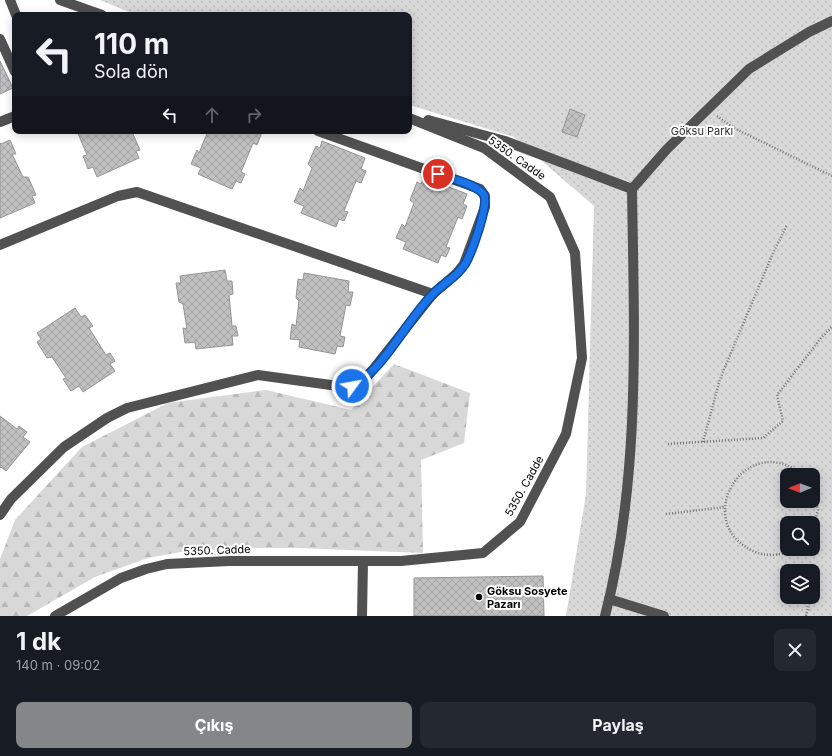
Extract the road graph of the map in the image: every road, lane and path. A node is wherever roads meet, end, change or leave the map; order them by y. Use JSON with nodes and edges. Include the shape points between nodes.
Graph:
{"nodes":[{"id":1,"x":10,"y":0,"type":"edge"},
{"id":2,"x":60,"y":0,"type":"edge"},
{"id":3,"x":15,"y":12,"type":"edge"},
{"id":4,"x":94,"y":12,"type":"edge"},
{"id":5,"x":832,"y":21,"type":"edge"},
{"id":6,"x":0,"y":39,"type":"edge"},
{"id":7,"x":12,"y":65,"type":"edge"},
{"id":8,"x":707,"y":108,"type":"junction"},
{"id":9,"x":412,"y":115,"type":"edge"},
{"id":10,"x":12,"y":117,"type":"edge"},
{"id":11,"x":412,"y":119,"type":"edge"},
{"id":12,"x":0,"y":122,"type":"edge"},
{"id":13,"x":326,"y":134,"type":"edge"},
{"id":14,"x":832,"y":176,"type":"edge"},
{"id":15,"x":632,"y":189,"type":"junction"},
{"id":16,"x":787,"y":225,"type":"dead end"},
{"id":17,"x":0,"y":245,"type":"edge"},
{"id":18,"x":433,"y":294,"type":"junction"},
{"id":19,"x":832,"y":327,"type":"edge"},
{"id":20,"x":704,"y":442,"type":"junction"},
{"id":21,"x":668,"y":444,"type":"dead end"},
{"id":22,"x":794,"y":468,"type":"edge"},
{"id":23,"x":725,"y":507,"type":"junction"},
{"id":24,"x":666,"y":514,"type":"dead end"},
{"id":25,"x":0,"y":515,"type":"edge"},
{"id":26,"x":780,"y":554,"type":"edge"},
{"id":27,"x":362,"y":561,"type":"junction"},
{"id":28,"x":609,"y":599,"type":"junction"},
{"id":29,"x":809,"y":604,"type":"edge"},
{"id":30,"x":55,"y":616,"type":"edge"},
{"id":31,"x":362,"y":616,"type":"edge"},
{"id":32,"x":605,"y":616,"type":"edge"},
{"id":33,"x":664,"y":616,"type":"edge"},
{"id":34,"x":806,"y":616,"type":"edge"}],
"edges":[{"from":1,"to":3,"type":"street"},
{"from":2,"to":4,"type":"street"},
{"from":5,"to":8,"type":"street","via":[[749,69]]},
{"from":6,"to":7,"type":"street"},
{"from":8,"to":14,"type":"path","via":[[734,128]]},
{"from":8,"to":15,"type":"street"},
{"from":9,"to":15,"type":"street","name":"5350. Cadde","via":[[505,141]]},
{"from":10,"to":12,"type":"street"},
{"from":11,"to":27,"type":"street","name":"5350. Cadde","via":[[484,148],[550,197],[575,253],[582,358],[566,434],[520,522],[483,553],[401,561]]},
{"from":13,"to":18,"type":"street","via":[[480,189],[485,196],[485,207],[469,254],[458,273]]},
{"from":15,"to":28,"type":"street","via":[[634,330],[631,428],[625,511]]},
{"from":16,"to":20,"type":"path","via":[[720,379]]},
{"from":17,"to":18,"type":"street","via":[[118,196],[137,192]]},
{"from":18,"to":25,"type":"street","via":[[367,377],[352,386],[295,381],[267,374],[127,408],[107,418],[64,447],[11,499]]},
{"from":19,"to":20,"type":"path","via":[[777,395],[783,421],[762,438]]},
{"from":20,"to":21,"type":"path"},
{"from":22,"to":23,"type":"path","via":[[773,462],[749,467],[732,484]]},
{"from":23,"to":24,"type":"path"},
{"from":23,"to":26,"type":"path","via":[[730,531],[737,540],[758,553]]},
{"from":27,"to":30,"type":"street","name":"5350. Cadde","via":[[229,561],[167,564],[121,578]]},
{"from":27,"to":31,"type":"street"},
{"from":28,"to":32,"type":"street"},
{"from":28,"to":33,"type":"street"},
{"from":29,"to":34,"type":"path"}]}
